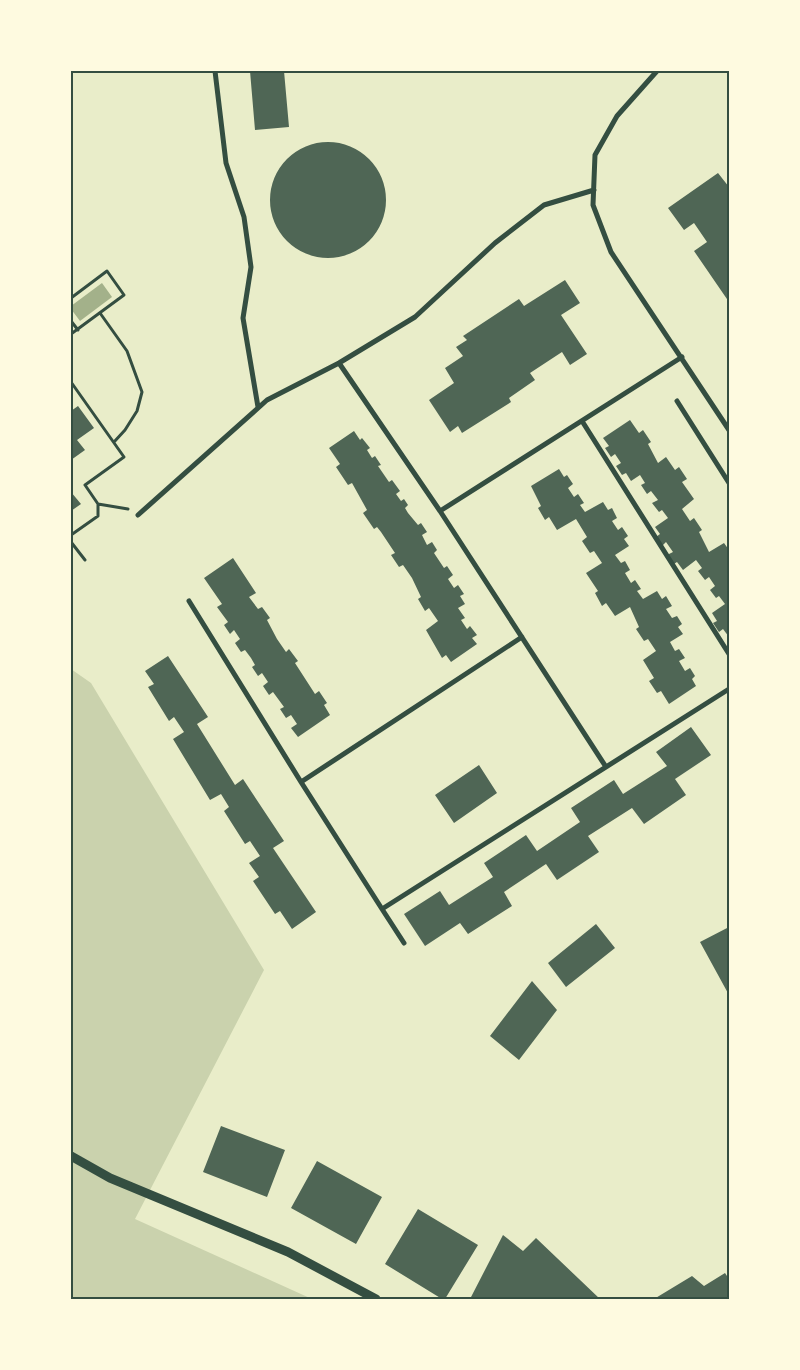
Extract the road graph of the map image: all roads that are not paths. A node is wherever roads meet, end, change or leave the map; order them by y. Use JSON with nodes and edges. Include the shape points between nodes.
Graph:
{"nodes":[{"id":1,"x":214,"y":71,"type":"edge"},
{"id":2,"x":657,"y":71,"type":"edge"},
{"id":3,"x":594,"y":190,"type":"junction"},
{"id":4,"x":682,"y":357,"type":"junction"},
{"id":5,"x":339,"y":363,"type":"junction"},
{"id":6,"x":677,"y":401,"type":"dead end"},
{"id":7,"x":258,"y":407,"type":"junction"},
{"id":8,"x":582,"y":421,"type":"junction"},
{"id":9,"x":729,"y":430,"type":"edge"},
{"id":10,"x":729,"y":470,"type":"edge"},
{"id":11,"x":723,"y":474,"type":"junction"},
{"id":12,"x":729,"y":483,"type":"edge"},
{"id":13,"x":440,"y":511,"type":"junction"},
{"id":14,"x":140,"y":513,"type":"road end"},
{"id":15,"x":189,"y":601,"type":"dead end"},
{"id":16,"x":522,"y":637,"type":"junction"},
{"id":17,"x":729,"y":654,"type":"edge"},
{"id":18,"x":729,"y":689,"type":"edge"},
{"id":19,"x":606,"y":767,"type":"junction"},
{"id":20,"x":301,"y":782,"type":"junction"},
{"id":21,"x":382,"y":909,"type":"junction"},
{"id":22,"x":404,"y":943,"type":"dead end"},
{"id":23,"x":71,"y":1156,"type":"edge"},
{"id":24,"x":376,"y":1299,"type":"edge"}],
"edges":[{"from":1,"to":7,"type":"street","via":[[226,163],[246,226],[251,267],[243,318]]},
{"from":2,"to":3,"type":"street","via":[[617,116],[595,155]]},
{"from":3,"to":4,"type":"street","via":[[593,204],[612,252]]},
{"from":3,"to":5,"type":"street","via":[[544,205],[495,243],[415,317]]},
{"from":4,"to":8,"type":"street"},
{"from":4,"to":9,"type":"street"},
{"from":5,"to":7,"type":"street"},
{"from":5,"to":13,"type":"street"},
{"from":6,"to":11,"type":"street"},
{"from":7,"to":14,"type":"street"},
{"from":8,"to":13,"type":"street"},
{"from":8,"to":17,"type":"street"},
{"from":10,"to":11,"type":"street"},
{"from":11,"to":12,"type":"street"},
{"from":13,"to":16,"type":"street"},
{"from":15,"to":20,"type":"street"},
{"from":16,"to":19,"type":"street"},
{"from":16,"to":20,"type":"street"},
{"from":18,"to":19,"type":"street"},
{"from":19,"to":21,"type":"street"},
{"from":20,"to":21,"type":"street"},
{"from":21,"to":22,"type":"street"},
{"from":23,"to":24,"type":"street","via":[[110,1178],[288,1252]]}]}
